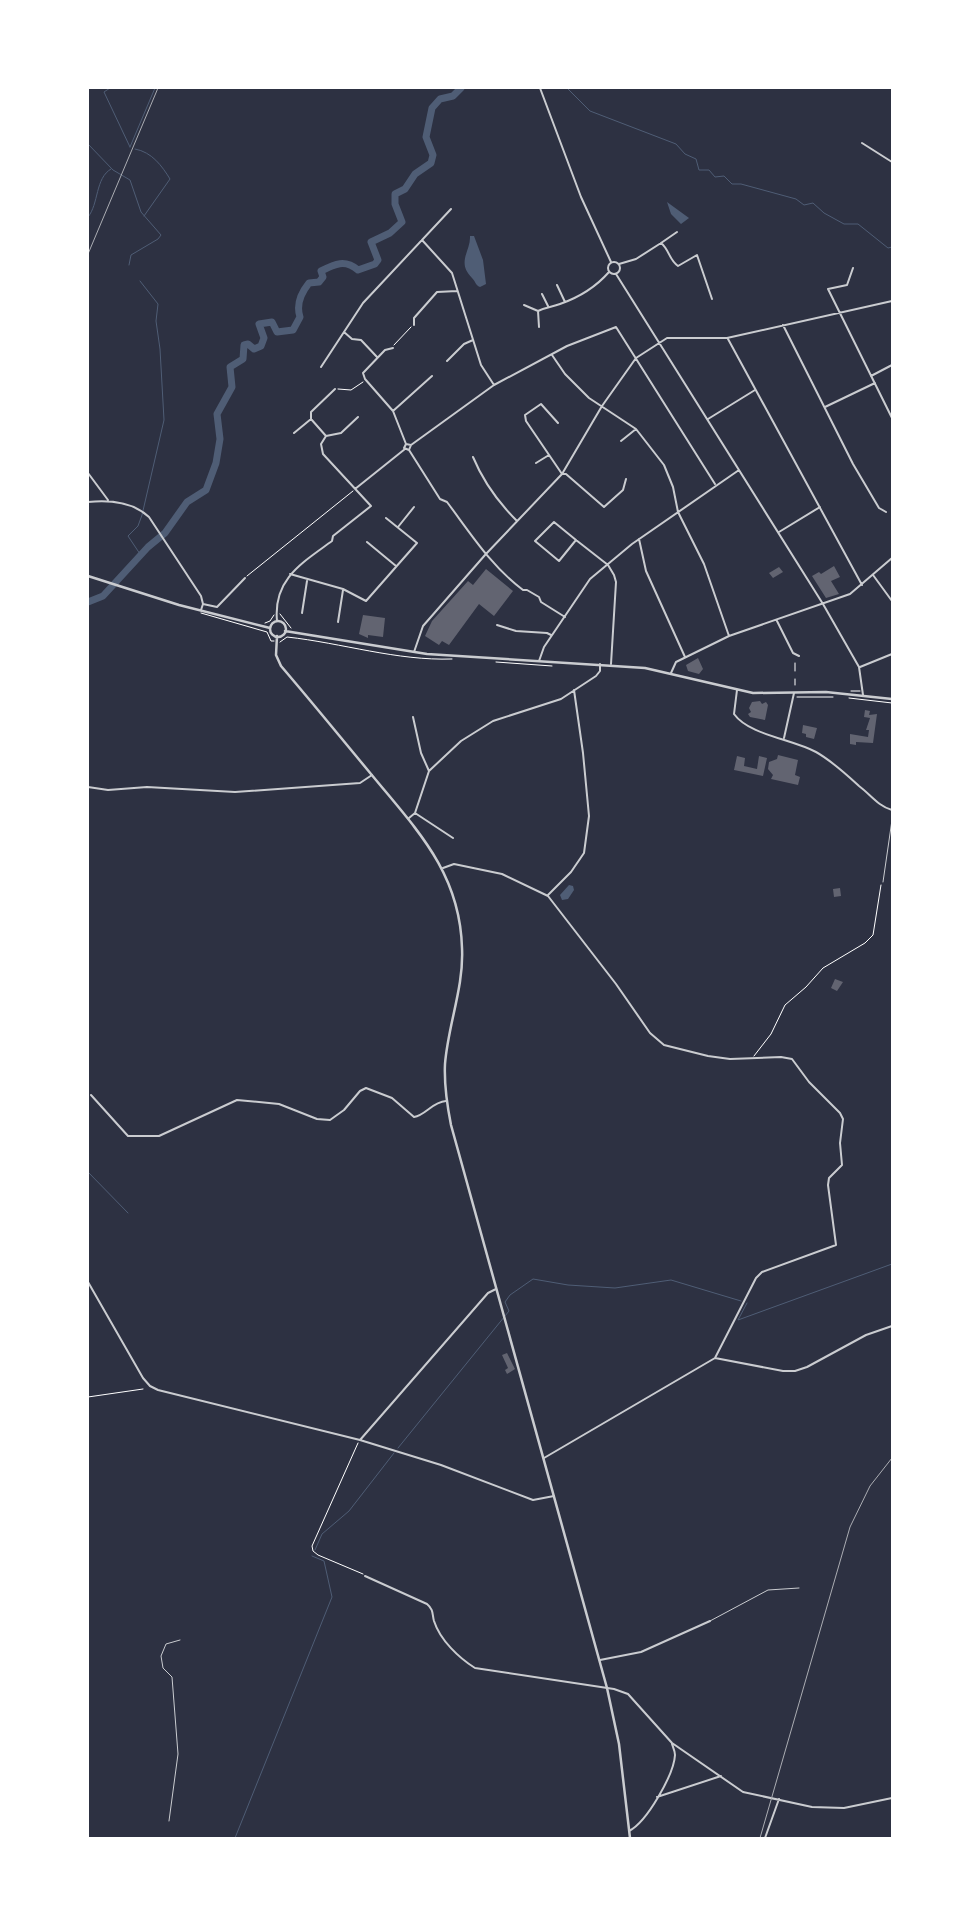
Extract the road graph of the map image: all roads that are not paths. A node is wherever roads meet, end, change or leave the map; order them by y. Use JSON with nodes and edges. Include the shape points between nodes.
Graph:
{"nodes":[{"id":1,"x":540,"y":88,"type":"edge"},
{"id":2,"x":862,"y":143,"type":"dead end"},
{"id":3,"x":892,"y":162,"type":"edge"},
{"id":4,"x":451,"y":208,"type":"dead end"},
{"id":5,"x":677,"y":232,"type":"dead end"},
{"id":6,"x":422,"y":239,"type":"junction"},
{"id":7,"x":661,"y":243,"type":"junction"},
{"id":8,"x":611,"y":262,"type":"junction"},
{"id":9,"x":619,"y":264,"type":"junction"},
{"id":10,"x":853,"y":268,"type":"dead end"},
{"id":11,"x":609,"y":272,"type":"junction"},
{"id":12,"x":616,"y":274,"type":"junction"},
{"id":13,"x":557,"y":285,"type":"dead end"},
{"id":14,"x":458,"y":290,"type":"junction"},
{"id":15,"x":542,"y":294,"type":"dead end"},
{"id":16,"x":712,"y":298,"type":"dead end"},
{"id":17,"x":892,"y":301,"type":"edge"},
{"id":18,"x":565,"y":302,"type":"junction"},
{"id":19,"x":524,"y":304,"type":"dead end"},
{"id":20,"x":548,"y":306,"type":"junction"},
{"id":21,"x":538,"y":311,"type":"junction"},
{"id":22,"x":838,"y":312,"type":"junction"},
{"id":23,"x":783,"y":325,"type":"junction"},
{"id":24,"x":414,"y":326,"type":"road end"},
{"id":25,"x":539,"y":327,"type":"dead end"},
{"id":26,"x":344,"y":332,"type":"junction"},
{"id":27,"x":727,"y":338,"type":"junction"},
{"id":28,"x":473,"y":340,"type":"junction"},
{"id":29,"x":660,"y":342,"type":"junction"},
{"id":30,"x":393,"y":348,"type":"road end"},
{"id":31,"x":552,"y":355,"type":"junction"},
{"id":32,"x":377,"y":357,"type":"junction"},
{"id":33,"x":636,"y":358,"type":"junction"},
{"id":34,"x":447,"y":362,"type":"dead end"},
{"id":35,"x":892,"y":365,"type":"edge"},
{"id":36,"x":321,"y":367,"type":"dead end"},
{"id":37,"x":432,"y":376,"type":"dead end"},
{"id":38,"x":871,"y":376,"type":"junction"},
{"id":39,"x":875,"y":383,"type":"junction"},
{"id":40,"x":494,"y":385,"type":"junction"},
{"id":41,"x":335,"y":389,"type":"road end"},
{"id":42,"x":755,"y":390,"type":"junction"},
{"id":43,"x":602,"y":406,"type":"junction"},
{"id":44,"x":825,"y":407,"type":"junction"},
{"id":45,"x":394,"y":411,"type":"junction"},
{"id":46,"x":358,"y":417,"type":"dead end"},
{"id":47,"x":892,"y":418,"type":"edge"},
{"id":48,"x":312,"y":419,"type":"junction"},
{"id":49,"x":708,"y":420,"type":"junction"},
{"id":50,"x":558,"y":423,"type":"dead end"},
{"id":51,"x":636,"y":429,"type":"junction"},
{"id":52,"x":294,"y":433,"type":"dead end"},
{"id":53,"x":326,"y":436,"type":"junction"},
{"id":54,"x":621,"y":441,"type":"dead end"},
{"id":55,"x":406,"y":444,"type":"junction"},
{"id":56,"x":411,"y":445,"type":"junction"},
{"id":57,"x":405,"y":449,"type":"junction"},
{"id":58,"x":409,"y":450,"type":"junction"},
{"id":59,"x":549,"y":455,"type":"junction"},
{"id":60,"x":472,"y":457,"type":"dead end"},
{"id":61,"x":536,"y":463,"type":"dead end"},
{"id":62,"x":739,"y":470,"type":"junction"},
{"id":63,"x":88,"y":473,"type":"edge"},
{"id":64,"x":562,"y":474,"type":"junction"},
{"id":65,"x":626,"y":479,"type":"dead end"},
{"id":66,"x":715,"y":484,"type":"junction"},
{"id":67,"x":355,"y":489,"type":"junction"},
{"id":68,"x":108,"y":500,"type":"junction"},
{"id":69,"x":88,"y":502,"type":"edge"},
{"id":70,"x":414,"y":507,"type":"dead end"},
{"id":71,"x":820,"y":507,"type":"junction"},
{"id":72,"x":678,"y":512,"type":"junction"},
{"id":73,"x":886,"y":512,"type":"dead end"},
{"id":74,"x":386,"y":518,"type":"dead end"},
{"id":75,"x":517,"y":520,"type":"junction"},
{"id":76,"x":398,"y":527,"type":"junction"},
{"id":77,"x":779,"y":532,"type":"junction"},
{"id":78,"x":640,"y":539,"type":"junction"},
{"id":79,"x":576,"y":540,"type":"junction"},
{"id":80,"x":367,"y":542,"type":"dead end"},
{"id":81,"x":485,"y":555,"type":"junction"},
{"id":82,"x":892,"y":558,"type":"edge"},
{"id":83,"x":608,"y":565,"type":"junction"},
{"id":84,"x":396,"y":566,"type":"junction"},
{"id":85,"x":290,"y":574,"type":"junction"},
{"id":86,"x":873,"y":575,"type":"junction"},
{"id":87,"x":88,"y":576,"type":"edge"},
{"id":88,"x":245,"y":578,"type":"road end"},
{"id":89,"x":307,"y":580,"type":"junction"},
{"id":90,"x":862,"y":585,"type":"junction"},
{"id":91,"x":343,"y":589,"type":"junction"},
{"id":92,"x":892,"y":601,"type":"edge"},
{"id":93,"x":203,"y":604,"type":"junction"},
{"id":94,"x":823,"y":604,"type":"junction"},
{"id":95,"x":201,"y":613,"type":"junction"},
{"id":96,"x":302,"y":613,"type":"dead end"},
{"id":97,"x":565,"y":617,"type":"junction"},
{"id":98,"x":776,"y":620,"type":"junction"},
{"id":99,"x":277,"y":621,"type":"junction"},
{"id":100,"x":338,"y":622,"type":"dead end"},
{"id":101,"x":498,"y":625,"type":"dead end"},
{"id":102,"x":270,"y":628,"type":"junction"},
{"id":103,"x":285,"y":631,"type":"junction"},
{"id":104,"x":277,"y":636,"type":"junction"},
{"id":105,"x":551,"y":636,"type":"junction"},
{"id":106,"x":729,"y":636,"type":"junction"},
{"id":107,"x":414,"y":652,"type":"junction"},
{"id":108,"x":892,"y":654,"type":"edge"},
{"id":109,"x":799,"y":656,"type":"dead end"},
{"id":110,"x":685,"y":657,"type":"junction"},
{"id":111,"x":539,"y":661,"type":"junction"},
{"id":112,"x":600,"y":664,"type":"junction"},
{"id":113,"x":611,"y":664,"type":"junction"},
{"id":114,"x":859,"y":667,"type":"junction"},
{"id":115,"x":671,"y":673,"type":"junction"},
{"id":116,"x":574,"y":690,"type":"junction"},
{"id":117,"x":736,"y":690,"type":"junction"},
{"id":118,"x":794,"y":695,"type":"junction"},
{"id":119,"x":863,"y":695,"type":"junction"},
{"id":120,"x":892,"y":699,"type":"edge"},
{"id":121,"x":413,"y":717,"type":"dead end"},
{"id":122,"x":784,"y":738,"type":"junction"},
{"id":123,"x":429,"y":771,"type":"junction"},
{"id":124,"x":372,"y":776,"type":"junction"},
{"id":125,"x":88,"y":787,"type":"edge"},
{"id":126,"x":892,"y":810,"type":"edge"},
{"id":127,"x":415,"y":813,"type":"junction"},
{"id":128,"x":411,"y":820,"type":"junction"},
{"id":129,"x":892,"y":820,"type":"edge"},
{"id":130,"x":453,"y":838,"type":"dead end"},
{"id":131,"x":443,"y":868,"type":"junction"},
{"id":132,"x":883,"y":882,"type":"road end"},
{"id":133,"x":548,"y":896,"type":"junction"},
{"id":134,"x":91,"y":1095,"type":"dead end"},
{"id":135,"x":446,"y":1101,"type":"junction"},
{"id":136,"x":88,"y":1282,"type":"edge"},
{"id":137,"x":496,"y":1289,"type":"junction"},
{"id":138,"x":892,"y":1326,"type":"edge"},
{"id":139,"x":715,"y":1358,"type":"junction"},
{"id":140,"x":360,"y":1440,"type":"junction"},
{"id":141,"x":544,"y":1458,"type":"junction"},
{"id":142,"x":554,"y":1496,"type":"junction"},
{"id":143,"x":366,"y":1576,"type":"road end"},
{"id":144,"x":799,"y":1588,"type":"dead end"},
{"id":145,"x":710,"y":1621,"type":"joint"},
{"id":146,"x":180,"y":1640,"type":"dead end"},
{"id":147,"x":600,"y":1660,"type":"junction"},
{"id":148,"x":607,"y":1688,"type":"junction"},
{"id":149,"x":672,"y":1743,"type":"junction"},
{"id":150,"x":721,"y":1776,"type":"junction"},
{"id":151,"x":657,"y":1797,"type":"junction"},
{"id":152,"x":892,"y":1798,"type":"edge"},
{"id":153,"x":779,"y":1799,"type":"junction"},
{"id":154,"x":169,"y":1821,"type":"dead end"},
{"id":155,"x":630,"y":1831,"type":"junction"},
{"id":156,"x":630,"y":1837,"type":"edge"},
{"id":157,"x":624,"y":1838,"type":"edge"},
{"id":158,"x":765,"y":1838,"type":"edge"}],
"edges":[{"from":1,"to":8,"type":"street","via":[[581,197]]},
{"from":2,"to":3,"type":"street"},
{"from":4,"to":6,"type":"street"},
{"from":5,"to":7,"type":"street"},
{"from":6,"to":14,"type":"street","via":[[452,273]]},
{"from":6,"to":26,"type":"street","via":[[363,303]]},
{"from":7,"to":9,"type":"street","via":[[636,259]]},
{"from":7,"to":16,"type":"street","via":[[678,266],[697,255]]},
{"from":8,"to":9,"type":"street"},
{"from":8,"to":11,"type":"street"},
{"from":9,"to":12,"type":"street"},
{"from":10,"to":22,"type":"street","via":[[847,285],[828,289]]},
{"from":11,"to":12,"type":"street"},
{"from":11,"to":18,"type":"street","via":[[592,290]]},
{"from":12,"to":29,"type":"street"},
{"from":13,"to":18,"type":"street"},
{"from":14,"to":24,"type":"street","via":[[437,292],[414,318]]},
{"from":14,"to":28,"type":"street"},
{"from":15,"to":20,"type":"street"},
{"from":17,"to":22,"type":"street"},
{"from":18,"to":20,"type":"street"},
{"from":19,"to":21,"type":"street"},
{"from":20,"to":21,"type":"street"},
{"from":21,"to":25,"type":"street"},
{"from":22,"to":23,"type":"street"},
{"from":22,"to":38,"type":"street"},
{"from":23,"to":27,"type":"street"},
{"from":23,"to":44,"type":"street"},
{"from":26,"to":32,"type":"street","via":[[352,339],[361,340]]},
{"from":26,"to":36,"type":"street"},
{"from":27,"to":29,"type":"street","via":[[667,338]]},
{"from":27,"to":42,"type":"street"},
{"from":28,"to":34,"type":"street","via":[[464,344]]},
{"from":28,"to":40,"type":"street","via":[[481,365]]},
{"from":29,"to":33,"type":"street"},
{"from":29,"to":49,"type":"street"},
{"from":30,"to":32,"type":"street"},
{"from":31,"to":33,"type":"street","via":[[616,327]]},
{"from":31,"to":40,"type":"street"},
{"from":31,"to":43,"type":"street","via":[[564,374]]},
{"from":32,"to":45,"type":"street","via":[[363,373]]},
{"from":33,"to":43,"type":"street"},
{"from":33,"to":66,"type":"street"},
{"from":35,"to":38,"type":"street"},
{"from":37,"to":45,"type":"street"},
{"from":38,"to":39,"type":"street"},
{"from":39,"to":44,"type":"street"},
{"from":39,"to":47,"type":"street"},
{"from":40,"to":56,"type":"street"},
{"from":41,"to":48,"type":"street","via":[[310,412]]},
{"from":42,"to":49,"type":"street"},
{"from":42,"to":71,"type":"street"},
{"from":43,"to":51,"type":"street"},
{"from":43,"to":64,"type":"street"},
{"from":44,"to":73,"type":"street","via":[[868,490],[879,508]]},
{"from":45,"to":55,"type":"street"},
{"from":46,"to":53,"type":"street","via":[[341,433]]},
{"from":48,"to":52,"type":"street"},
{"from":48,"to":53,"type":"street"},
{"from":49,"to":62,"type":"street"},
{"from":50,"to":59,"type":"street","via":[[541,404],[525,415]]},
{"from":51,"to":54,"type":"street"},
{"from":51,"to":72,"type":"street","via":[[664,465]]},
{"from":53,"to":67,"type":"street","via":[[321,444],[324,454]]},
{"from":55,"to":56,"type":"street"},
{"from":55,"to":57,"type":"street"},
{"from":56,"to":58,"type":"street"},
{"from":57,"to":58,"type":"street"},
{"from":57,"to":67,"type":"street"},
{"from":58,"to":81,"type":"street","via":[[440,499],[447,502]]},
{"from":59,"to":61,"type":"street"},
{"from":59,"to":64,"type":"street"},
{"from":60,"to":75,"type":"street","via":[[504,509]]},
{"from":62,"to":66,"type":"street"},
{"from":62,"to":77,"type":"street"},
{"from":63,"to":68,"type":"street"},
{"from":64,"to":65,"type":"street","via":[[604,506],[623,490]]},
{"from":64,"to":75,"type":"street"},
{"from":66,"to":72,"type":"street"},
{"from":67,"to":85,"type":"street","via":[[371,506]]},
{"from":68,"to":69,"type":"street"},
{"from":68,"to":93,"type":"street","via":[[145,513],[201,596]]},
{"from":70,"to":76,"type":"street"},
{"from":71,"to":77,"type":"street"},
{"from":71,"to":90,"type":"street"},
{"from":72,"to":78,"type":"street"},
{"from":72,"to":106,"type":"street","via":[[704,564]]},
{"from":74,"to":76,"type":"street"},
{"from":75,"to":81,"type":"street"},
{"from":76,"to":84,"type":"street","via":[[417,543]]},
{"from":77,"to":94,"type":"street"},
{"from":78,"to":83,"type":"street"},
{"from":78,"to":110,"type":"street","via":[[646,571]]},
{"from":79,"to":79,"type":"street","via":[[559,561],[535,541],[554,522]]},
{"from":79,"to":83,"type":"street"},
{"from":80,"to":84,"type":"street"},
{"from":81,"to":97,"type":"street","via":[[516,585],[539,597],[541,602]]},
{"from":81,"to":107,"type":"street","via":[[423,626]]},
{"from":82,"to":86,"type":"street"},
{"from":83,"to":97,"type":"street","via":[[590,579]]},
{"from":83,"to":113,"type":"street","via":[[616,582]]},
{"from":84,"to":91,"type":"street","via":[[366,602]]},
{"from":85,"to":89,"type":"street"},
{"from":85,"to":99,"type":"street","via":[[277,601]]},
{"from":86,"to":90,"type":"street"},
{"from":86,"to":92,"type":"street"},
{"from":87,"to":95,"type":"street"},
{"from":88,"to":93,"type":"street","via":[[217,607]]},
{"from":89,"to":91,"type":"street"},
{"from":89,"to":96,"type":"street"},
{"from":90,"to":94,"type":"street","via":[[850,594]]},
{"from":91,"to":100,"type":"street"},
{"from":93,"to":95,"type":"street"},
{"from":94,"to":98,"type":"street"},
{"from":94,"to":114,"type":"street"},
{"from":95,"to":102,"type":"street"},
{"from":97,"to":105,"type":"street"},
{"from":98,"to":106,"type":"street"},
{"from":98,"to":109,"type":"street","via":[[793,653]]},
{"from":99,"to":102,"type":"street"},
{"from":99,"to":103,"type":"street","via":[[284,624]]},
{"from":101,"to":105,"type":"street"},
{"from":102,"to":104,"type":"street"},
{"from":103,"to":104,"type":"street"},
{"from":103,"to":107,"type":"street"},
{"from":104,"to":124,"type":"street","via":[[276,655],[281,666]]},
{"from":105,"to":111,"type":"street"},
{"from":106,"to":110,"type":"street"},
{"from":107,"to":111,"type":"street"},
{"from":108,"to":114,"type":"street"},
{"from":110,"to":115,"type":"street","via":[[676,662]]},
{"from":111,"to":112,"type":"street"},
{"from":112,"to":113,"type":"street"},
{"from":112,"to":116,"type":"street","via":[[598,674]]},
{"from":113,"to":115,"type":"street"},
{"from":114,"to":119,"type":"street"},
{"from":115,"to":117,"type":"street"},
{"from":116,"to":123,"type":"street","via":[[554,702],[492,721],[449,750]]},
{"from":116,"to":133,"type":"street","via":[[589,816],[584,853]]},
{"from":117,"to":118,"type":"street"},
{"from":117,"to":122,"type":"street","via":[[733,712],[746,728]]},
{"from":118,"to":119,"type":"street","via":[[826,692]]},
{"from":118,"to":122,"type":"street"},
{"from":119,"to":120,"type":"street"},
{"from":121,"to":123,"type":"street"},
{"from":122,"to":126,"type":"street","via":[[817,753],[880,806]]},
{"from":123,"to":127,"type":"street"},
{"from":124,"to":125,"type":"street","via":[[360,783],[251,791],[147,787],[108,790]]},
{"from":124,"to":128,"type":"street"},
{"from":127,"to":128,"type":"street"},
{"from":127,"to":130,"type":"street"},
{"from":128,"to":131,"type":"street"},
{"from":129,"to":132,"type":"lane"},
{"from":131,"to":133,"type":"street","via":[[454,864],[502,874]]},
{"from":131,"to":135,"type":"street","via":[[458,915],[462,946],[461,979],[446,1063]]},
{"from":133,"to":139,"type":"street","via":[[655,1038],[664,1044],[708,1056],[792,1059],[843,1119],[842,1165],[829,1178],[828,1185],[836,1245],[762,1272]]},
{"from":134,"to":135,"type":"street","via":[[128,1136],[142,1137],[159,1136],[236,1100],[279,1104],[326,1120],[350,1105],[366,1088],[392,1098],[414,1117],[437,1102]]},
{"from":135,"to":137,"type":"street"},
{"from":136,"to":140,"type":"street","via":[[150,1386],[177,1396]]},
{"from":137,"to":140,"type":"street","via":[[488,1292]]},
{"from":137,"to":141,"type":"street"},
{"from":138,"to":139,"type":"street","via":[[866,1335],[795,1371]]},
{"from":139,"to":141,"type":"street"},
{"from":140,"to":142,"type":"street","via":[[533,1500]]},
{"from":141,"to":142,"type":"street"},
{"from":142,"to":147,"type":"street"},
{"from":143,"to":148,"type":"street","via":[[428,1604],[433,1609],[434,1621],[441,1634],[462,1660],[475,1668]]},
{"from":144,"to":145,"type":"lane","via":[[768,1590]]},
{"from":145,"to":147,"type":"street","via":[[641,1652]]},
{"from":146,"to":154,"type":"lane","via":[[166,1644],[161,1656],[162,1668],[172,1677],[177,1731],[178,1762]]},
{"from":147,"to":148,"type":"street"},
{"from":148,"to":149,"type":"street","via":[[628,1694]]},
{"from":148,"to":155,"type":"street","via":[[619,1744]]},
{"from":149,"to":150,"type":"street"},
{"from":149,"to":151,"type":"street","via":[[675,1753],[673,1764]]},
{"from":150,"to":151,"type":"street"},
{"from":150,"to":153,"type":"street","via":[[743,1792]]},
{"from":151,"to":155,"type":"street","via":[[643,1820]]},
{"from":152,"to":153,"type":"street","via":[[844,1808],[812,1807]]},
{"from":153,"to":158,"type":"street"},
{"from":155,"to":156,"type":"street"},
{"from":156,"to":157,"type":"street"}]}
